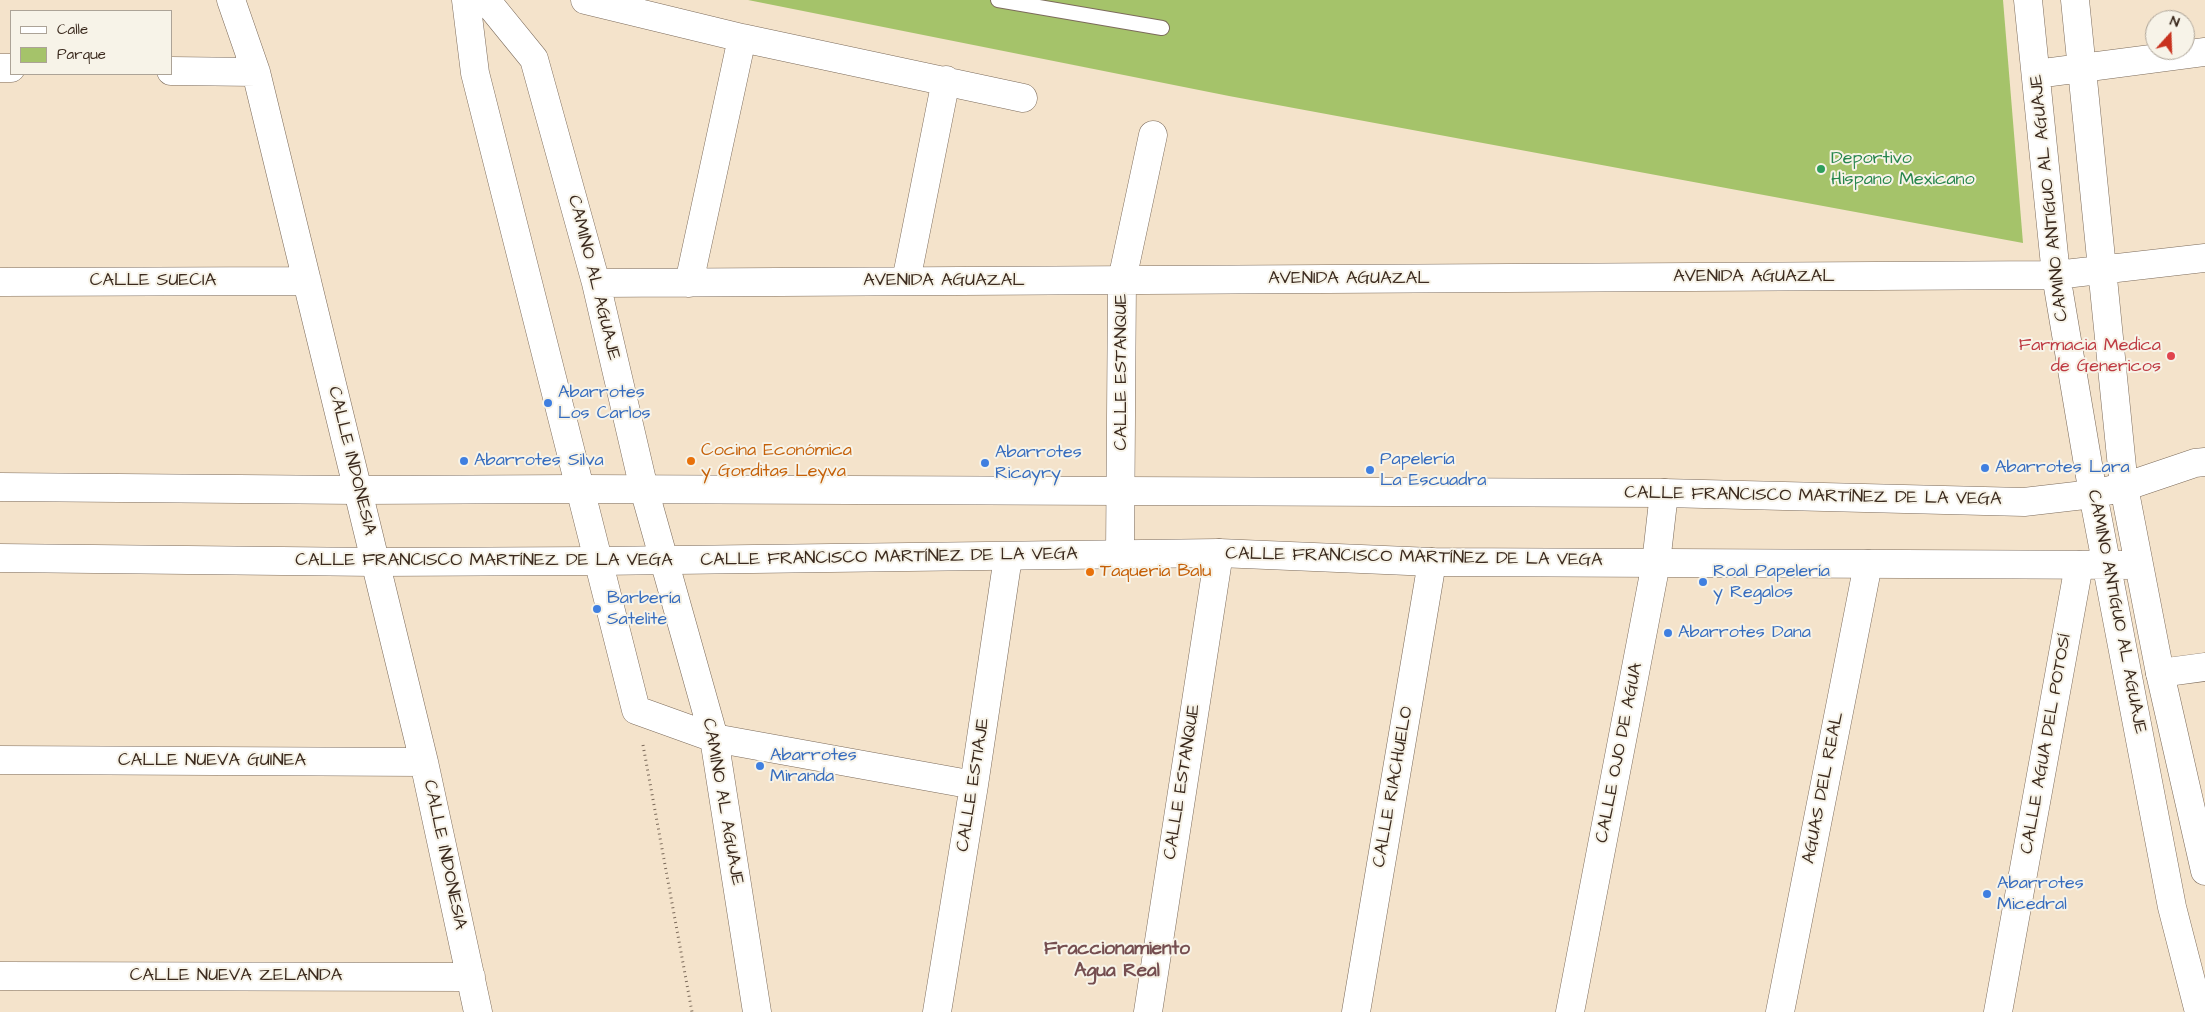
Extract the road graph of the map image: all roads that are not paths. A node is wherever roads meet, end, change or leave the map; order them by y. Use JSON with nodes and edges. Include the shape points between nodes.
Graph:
{"nodes":[{"id":1,"x":231,"y":0,"type":"edge"},
{"id":2,"x":466,"y":0,"type":"edge"},
{"id":3,"x":486,"y":0,"type":"edge"},
{"id":4,"x":585,"y":0,"type":"edge"},
{"id":5,"x":998,"y":0,"type":"edge"},
{"id":6,"x":2028,"y":0,"type":"edge"},
{"id":7,"x":2075,"y":0,"type":"edge"},
{"id":8,"x":1162,"y":28,"type":"dead end"},
{"id":9,"x":742,"y":38,"type":"junction"},
{"id":10,"x":2205,"y":52,"type":"edge"},
{"id":11,"x":2082,"y":67,"type":"junction"},
{"id":12,"x":172,"y":71,"type":"edge"},
{"id":13,"x":256,"y":72,"type":"junction"},
{"id":14,"x":2036,"y":74,"type":"junction"},
{"id":15,"x":946,"y":80,"type":"junction"},
{"id":16,"x":1023,"y":98,"type":"dead end"},
{"id":17,"x":1153,"y":135,"type":"dead end"},
{"id":18,"x":2205,"y":258,"type":"edge"},
{"id":19,"x":2102,"y":270,"type":"junction"},
{"id":20,"x":2056,"y":275,"type":"junction"},
{"id":21,"x":1122,"y":280,"type":"junction"},
{"id":22,"x":307,"y":281,"type":"junction"},
{"id":23,"x":906,"y":281,"type":"junction"},
{"id":24,"x":0,"y":282,"type":"edge"},
{"id":25,"x":689,"y":282,"type":"junction"},
{"id":26,"x":596,"y":283,"type":"junction"},
{"id":27,"x":2205,"y":462,"type":"edge"},
{"id":28,"x":2124,"y":487,"type":"junction"},
{"id":29,"x":0,"y":488,"type":"edge"},
{"id":30,"x":579,"y":489,"type":"junction"},
{"id":31,"x":644,"y":489,"type":"junction"},
{"id":32,"x":358,"y":490,"type":"junction"},
{"id":33,"x":1122,"y":491,"type":"junction"},
{"id":34,"x":1664,"y":492,"type":"junction"},
{"id":35,"x":2093,"y":494,"type":"junction"},
{"id":36,"x":1219,"y":553,"type":"junction"},
{"id":37,"x":1120,"y":554,"type":"junction"},
{"id":38,"x":1008,"y":557,"type":"junction"},
{"id":39,"x":0,"y":558,"type":"edge"},
{"id":40,"x":598,"y":561,"type":"junction"},
{"id":41,"x":664,"y":561,"type":"junction"},
{"id":42,"x":375,"y":562,"type":"junction"},
{"id":43,"x":1432,"y":562,"type":"junction"},
{"id":44,"x":1656,"y":563,"type":"junction"},
{"id":45,"x":1868,"y":564,"type":"junction"},
{"id":46,"x":2106,"y":564,"type":"junction"},
{"id":47,"x":2079,"y":565,"type":"junction"},
{"id":48,"x":2138,"y":565,"type":"junction"},
{"id":49,"x":2205,"y":667,"type":"edge"},
{"id":50,"x":2160,"y":673,"type":"junction"},
{"id":51,"x":714,"y":738,"type":"junction"},
{"id":52,"x":0,"y":760,"type":"edge"},
{"id":53,"x":424,"y":762,"type":"junction"},
{"id":54,"x":974,"y":785,"type":"junction"},
{"id":55,"x":2205,"y":871,"type":"edge"},
{"id":56,"x":0,"y":976,"type":"edge"},
{"id":57,"x":471,"y":977,"type":"junction"},
{"id":58,"x":478,"y":1012,"type":"edge"},
{"id":59,"x":757,"y":1012,"type":"edge"},
{"id":60,"x":937,"y":1012,"type":"edge"},
{"id":61,"x":1148,"y":1012,"type":"edge"},
{"id":62,"x":1356,"y":1012,"type":"edge"},
{"id":63,"x":1570,"y":1012,"type":"edge"},
{"id":64,"x":1780,"y":1012,"type":"edge"},
{"id":65,"x":1998,"y":1012,"type":"edge"},
{"id":66,"x":2200,"y":1012,"type":"edge"}],
"edges":[{"from":1,"to":13,"type":"street","name":"CALLE INDONESIA"},
{"from":2,"to":30,"type":"street","via":[[475,73]]},
{"from":3,"to":26,"type":"street","name":"CAMINO AL AGUAJE","via":[[534,59]]},
{"from":4,"to":9,"type":"street"},
{"from":5,"to":8,"type":"lane"},
{"from":6,"to":14,"type":"street","name":"CAMINO ANTIGUO AL AGUAJE"},
{"from":7,"to":11,"type":"street","name":"CAMINO ANTIGUO AL AGUAJE"},
{"from":9,"to":15,"type":"street"},
{"from":9,"to":25,"type":"street"},
{"from":10,"to":11,"type":"street"},
{"from":11,"to":14,"type":"street"},
{"from":11,"to":19,"type":"street","name":"CAMINO ANTIGUO AL AGUAJE"},
{"from":12,"to":13,"type":"street"},
{"from":13,"to":22,"type":"street","name":"CALLE INDONESIA"},
{"from":14,"to":20,"type":"street","name":"CAMINO ANTIGUO AL AGUAJE"},
{"from":15,"to":16,"type":"street"},
{"from":15,"to":23,"type":"street"},
{"from":17,"to":21,"type":"street","name":"CALLE ESTANQUE"},
{"from":18,"to":19,"type":"street","name":"AVENIDA AGUAZAL"},
{"from":19,"to":20,"type":"street","name":"AVENIDA AGUAZAL"},
{"from":19,"to":28,"type":"street","name":"CAMINO ANTIGUO AL AGUAJE"},
{"from":20,"to":21,"type":"street","name":"AVENIDA AGUAZAL"},
{"from":20,"to":35,"type":"street","name":"CAMINO ANTIGUO AL AGUAJE"},
{"from":21,"to":23,"type":"street","name":"AVENIDA AGUAZAL"},
{"from":21,"to":33,"type":"street","name":"CALLE ESTANQUE"},
{"from":22,"to":24,"type":"street","name":"CALLE SUECIA"},
{"from":22,"to":32,"type":"street","name":"CALLE INDONESIA"},
{"from":23,"to":25,"type":"street","name":"AVENIDA AGUAZAL"},
{"from":25,"to":26,"type":"street","name":"AVENIDA AGUAZAL"},
{"from":26,"to":31,"type":"street","name":"CAMINO AL AGUAJE"},
{"from":27,"to":28,"type":"street","name":"CALLE FRANCISCO MARTÍNEZ DE LA VEGA"},
{"from":28,"to":35,"type":"street","name":"CALLE FRANCISCO MARTÍNEZ DE LA VEGA"},
{"from":28,"to":48,"type":"street","name":"CAMINO ANTIGUO AL AGUAJE"},
{"from":29,"to":32,"type":"street","name":"CALLE FRANCISCO MARTÍNEZ DE LA VEGA"},
{"from":30,"to":31,"type":"street","name":"CALLE FRANCISCO MARTÍNEZ DE LA VEGA"},
{"from":30,"to":32,"type":"street","name":"CALLE FRANCISCO MARTÍNEZ DE LA VEGA"},
{"from":30,"to":40,"type":"street"},
{"from":31,"to":33,"type":"street","name":"CALLE FRANCISCO MARTÍNEZ DE LA VEGA"},
{"from":31,"to":41,"type":"street","name":"CAMINO AL AGUAJE"},
{"from":32,"to":42,"type":"street","name":"CALLE INDONESIA"},
{"from":33,"to":34,"type":"street","name":"CALLE FRANCISCO MARTÍNEZ DE LA VEGA"},
{"from":33,"to":37,"type":"street","name":"CALLE ESTANQUE"},
{"from":34,"to":35,"type":"street","name":"CALLE FRANCISCO MARTÍNEZ DE LA VEGA","via":[[2024,502]]},
{"from":34,"to":44,"type":"street","name":"CALLE OJO DE AGUA"},
{"from":35,"to":46,"type":"street","name":"CAMINO ANTIGUO AL AGUAJE"},
{"from":36,"to":37,"type":"street","name":"CALLE FRANCISCO MARTÍNEZ DE LA VEGA"},
{"from":36,"to":43,"type":"street","name":"CALLE FRANCISCO MARTÍNEZ DE LA VEGA"},
{"from":36,"to":61,"type":"street","name":"CALLE ESTANQUE"},
{"from":37,"to":38,"type":"street","name":"CALLE FRANCISCO MARTÍNEZ DE LA VEGA"},
{"from":38,"to":41,"type":"street","name":"CALLE FRANCISCO MARTÍNEZ DE LA VEGA"},
{"from":38,"to":54,"type":"street","name":"CALLE ESTIAJE"},
{"from":39,"to":42,"type":"street","name":"CALLE FRANCISCO MARTÍNEZ DE LA VEGA"},
{"from":40,"to":41,"type":"street","name":"CALLE FRANCISCO MARTÍNEZ DE LA VEGA"},
{"from":40,"to":42,"type":"street","name":"CALLE FRANCISCO MARTÍNEZ DE LA VEGA"},
{"from":40,"to":51,"type":"street","via":[[636,710]]},
{"from":41,"to":51,"type":"street","name":"CAMINO AL AGUAJE"},
{"from":42,"to":53,"type":"street","name":"CALLE INDONESIA"},
{"from":43,"to":44,"type":"street","name":"CALLE FRANCISCO MARTÍNEZ DE LA VEGA"},
{"from":43,"to":62,"type":"street","name":"CALLE RIACHUELO"},
{"from":44,"to":45,"type":"street","name":"CALLE FRANCISCO MARTÍNEZ DE LA VEGA"},
{"from":44,"to":63,"type":"street","name":"CALLE OJO DE AGUA"},
{"from":45,"to":47,"type":"street","name":"CALLE FRANCISCO MARTÍNEZ DE LA VEGA"},
{"from":45,"to":64,"type":"street","name":"AGUAS DEL REAL"},
{"from":46,"to":47,"type":"street","name":"CALLE FRANCISCO MARTÍNEZ DE LA VEGA"},
{"from":46,"to":48,"type":"street","name":"CALLE FRANCISCO MARTÍNEZ DE LA VEGA"},
{"from":46,"to":66,"type":"street","name":"CAMINO ANTIGUO AL AGUAJE","via":[[2172,907]]},
{"from":47,"to":65,"type":"street","name":"CALLE AGUA DEL POTOSÍ"},
{"from":48,"to":50,"type":"street","name":"CAMINO ANTIGUO AL AGUAJE"},
{"from":49,"to":50,"type":"street"},
{"from":50,"to":55,"type":"street","name":"CAMINO ANTIGUO AL AGUAJE"},
{"from":51,"to":54,"type":"street"},
{"from":51,"to":59,"type":"street","name":"CAMINO AL AGUAJE"},
{"from":52,"to":53,"type":"street","name":"CALLE NUEVA GUINEA"},
{"from":53,"to":57,"type":"street","name":"CALLE INDONESIA"},
{"from":54,"to":60,"type":"street","name":"CALLE ESTIAJE"},
{"from":56,"to":57,"type":"street","name":"CALLE NUEVA ZELANDA"},
{"from":57,"to":58,"type":"street","name":"CALLE INDONESIA"}]}
